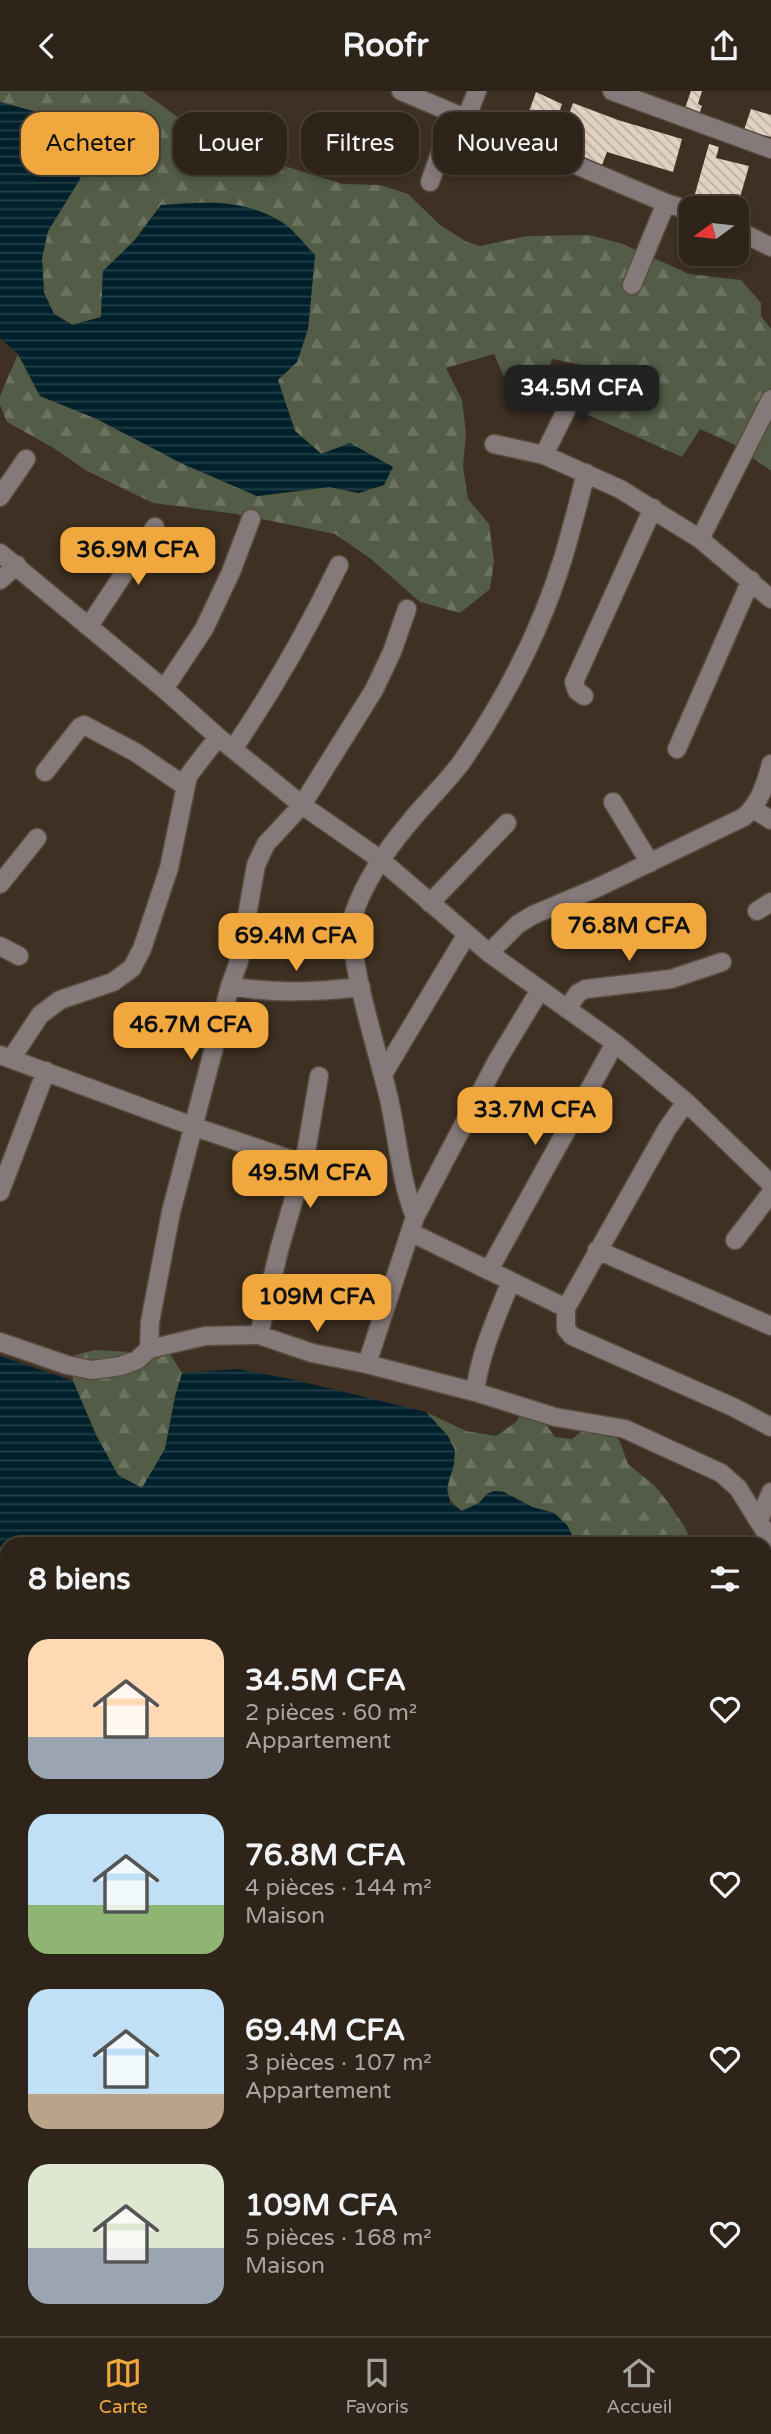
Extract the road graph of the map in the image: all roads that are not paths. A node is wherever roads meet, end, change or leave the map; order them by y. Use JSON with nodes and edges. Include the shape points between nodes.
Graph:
{"nodes":[{"id":1,"x":401,"y":91,"type":"edge"},
{"id":2,"x":477,"y":91,"type":"edge"},
{"id":3,"x":612,"y":91,"type":"edge"},
{"id":4,"x":451,"y":112,"type":"edge"},
{"id":5,"x":463,"y":112,"type":"edge"},
{"id":6,"x":771,"y":149,"type":"edge"},
{"id":7,"x":583,"y":168,"type":"edge"},
{"id":8,"x":433,"y":175,"type":"edge"},
{"id":9,"x":430,"y":182,"type":"dead end"},
{"id":10,"x":666,"y":203,"type":"junction"},
{"id":11,"x":679,"y":207,"type":"edge"},
{"id":12,"x":749,"y":236,"type":"edge"},
{"id":13,"x":771,"y":247,"type":"edge"},
{"id":14,"x":632,"y":285,"type":"dead end"},
{"id":15,"x":583,"y":376,"type":"dead end"},
{"id":16,"x":771,"y":398,"type":"edge"},
{"id":17,"x":494,"y":444,"type":"dead end"},
{"id":18,"x":544,"y":455,"type":"junction"},
{"id":19,"x":26,"y":459,"type":"dead end"},
{"id":20,"x":586,"y":473,"type":"junction"},
{"id":21,"x":0,"y":497,"type":"edge"},
{"id":22,"x":653,"y":508,"type":"junction"},
{"id":23,"x":251,"y":519,"type":"dead end"},
{"id":24,"x":155,"y":527,"type":"dead end"},
{"id":25,"x":700,"y":539,"type":"junction"},
{"id":26,"x":0,"y":552,"type":"edge"},
{"id":27,"x":17,"y":565,"type":"junction"},
{"id":28,"x":339,"y":565,"type":"dead end"},
{"id":29,"x":0,"y":580,"type":"edge"},
{"id":30,"x":751,"y":580,"type":"junction"},
{"id":31,"x":771,"y":599,"type":"edge"},
{"id":32,"x":407,"y":609,"type":"dead end"},
{"id":33,"x":89,"y":626,"type":"junction"},
{"id":34,"x":164,"y":689,"type":"junction"},
{"id":35,"x":584,"y":696,"type":"dead end"},
{"id":36,"x":218,"y":737,"type":"junction"},
{"id":37,"x":233,"y":749,"type":"junction"},
{"id":38,"x":677,"y":749,"type":"dead end"},
{"id":39,"x":771,"y":764,"type":"edge"},
{"id":40,"x":45,"y":772,"type":"dead end"},
{"id":41,"x":185,"y":786,"type":"junction"},
{"id":42,"x":613,"y":802,"type":"dead end"},
{"id":43,"x":302,"y":805,"type":"junction"},
{"id":44,"x":753,"y":809,"type":"junction"},
{"id":45,"x":771,"y":820,"type":"edge"},
{"id":46,"x":507,"y":823,"type":"dead end"},
{"id":47,"x":37,"y":838,"type":"dead end"},
{"id":48,"x":381,"y":860,"type":"junction"},
{"id":49,"x":650,"y":863,"type":"junction"},
{"id":50,"x":0,"y":884,"type":"edge"},
{"id":51,"x":430,"y":902,"type":"junction"},
{"id":52,"x":467,"y":934,"type":"junction"},
{"id":53,"x":0,"y":946,"type":"edge"},
{"id":54,"x":489,"y":953,"type":"junction"},
{"id":55,"x":19,"y":956,"type":"dead end"},
{"id":56,"x":722,"y":962,"type":"dead end"},
{"id":57,"x":230,"y":986,"type":"junction"},
{"id":58,"x":361,"y":987,"type":"junction"},
{"id":59,"x":540,"y":990,"type":"junction"},
{"id":60,"x":567,"y":1009,"type":"junction"},
{"id":61,"x":615,"y":1043,"type":"junction"},
{"id":62,"x":5,"y":1057,"type":"edge"},
{"id":63,"x":46,"y":1071,"type":"junction"},
{"id":64,"x":383,"y":1074,"type":"junction"},
{"id":65,"x":319,"y":1076,"type":"dead end"},
{"id":66,"x":686,"y":1102,"type":"junction"},
{"id":67,"x":195,"y":1127,"type":"junction"},
{"id":68,"x":304,"y":1164,"type":"junction"},
{"id":69,"x":771,"y":1184,"type":"edge"},
{"id":70,"x":0,"y":1192,"type":"edge"},
{"id":71,"x":771,"y":1193,"type":"edge"},
{"id":72,"x":412,"y":1225,"type":"junction"},
{"id":73,"x":735,"y":1240,"type":"dead end"},
{"id":74,"x":597,"y":1250,"type":"junction"},
{"id":75,"x":489,"y":1270,"type":"junction"},
{"id":76,"x":511,"y":1281,"type":"junction"},
{"id":77,"x":566,"y":1308,"type":"junction"},
{"id":78,"x":771,"y":1326,"type":"edge"},
{"id":79,"x":259,"y":1335,"type":"junction"},
{"id":80,"x":0,"y":1342,"type":"edge"},
{"id":81,"x":149,"y":1349,"type":"junction"},
{"id":82,"x":367,"y":1364,"type":"junction"},
{"id":83,"x":475,"y":1392,"type":"junction"},
{"id":84,"x":771,"y":1427,"type":"edge"},
{"id":85,"x":771,"y":1492,"type":"edge"},
{"id":86,"x":759,"y":1520,"type":"junction"},
{"id":87,"x":769,"y":1537,"type":"edge"}],
"edges":[{"from":1,"to":4,"type":"street"},
{"from":2,"to":5,"type":"street"},
{"from":3,"to":6,"type":"street"},
{"from":7,"to":10,"type":"street"},
{"from":8,"to":9,"type":"street"},
{"from":10,"to":11,"type":"street"},
{"from":10,"to":14,"type":"street"},
{"from":12,"to":13,"type":"street"},
{"from":15,"to":18,"type":"street"},
{"from":16,"to":25,"type":"street"},
{"from":17,"to":18,"type":"street"},
{"from":18,"to":20,"type":"street"},
{"from":19,"to":21,"type":"street"},
{"from":20,"to":22,"type":"street"},
{"from":20,"to":48,"type":"street","via":[[564,557],[503,694],[460,764]]},
{"from":22,"to":25,"type":"street"},
{"from":22,"to":35,"type":"street","via":[[574,682]]},
{"from":23,"to":34,"type":"street","via":[[204,629]]},
{"from":24,"to":33,"type":"street"},
{"from":25,"to":30,"type":"street"},
{"from":26,"to":27,"type":"street"},
{"from":27,"to":29,"type":"street"},
{"from":27,"to":33,"type":"street"},
{"from":28,"to":37,"type":"street","via":[[274,689]]},
{"from":30,"to":31,"type":"street"},
{"from":30,"to":38,"type":"street"},
{"from":32,"to":43,"type":"street","via":[[374,690]]},
{"from":33,"to":34,"type":"street"},
{"from":34,"to":36,"type":"street"},
{"from":36,"to":37,"type":"street"},
{"from":36,"to":41,"type":"street"},
{"from":37,"to":43,"type":"street"},
{"from":39,"to":44,"type":"street"},
{"from":40,"to":41,"type":"street","via":[[84,725]]},
{"from":41,"to":62,"type":"street","via":[[169,868],[132,968],[113,982],[60,1000],[40,1015]]},
{"from":42,"to":49,"type":"street"},
{"from":43,"to":48,"type":"street"},
{"from":43,"to":57,"type":"street","via":[[266,844],[256,865],[239,961]]},
{"from":44,"to":45,"type":"street"},
{"from":44,"to":49,"type":"street"},
{"from":46,"to":51,"type":"street"},
{"from":47,"to":50,"type":"street"},
{"from":48,"to":51,"type":"street"},
{"from":48,"to":58,"type":"street","via":[[353,915],[351,934]]},
{"from":49,"to":54,"type":"street","via":[[533,915]]},
{"from":51,"to":52,"type":"street"},
{"from":52,"to":54,"type":"street"},
{"from":52,"to":64,"type":"street"},
{"from":53,"to":55,"type":"street"},
{"from":54,"to":59,"type":"street"},
{"from":56,"to":60,"type":"street","via":[[671,979],[586,989]]},
{"from":57,"to":58,"type":"street","via":[[312,993]]},
{"from":57,"to":67,"type":"street"},
{"from":58,"to":64,"type":"street"},
{"from":59,"to":60,"type":"street"},
{"from":59,"to":72,"type":"street","via":[[497,1061]]},
{"from":60,"to":61,"type":"street"},
{"from":61,"to":66,"type":"street"},
{"from":61,"to":75,"type":"street"},
{"from":62,"to":63,"type":"street"},
{"from":63,"to":67,"type":"street"},
{"from":63,"to":70,"type":"street"},
{"from":64,"to":72,"type":"street"},
{"from":65,"to":68,"type":"street"},
{"from":66,"to":69,"type":"street"},
{"from":66,"to":74,"type":"street"},
{"from":67,"to":68,"type":"street"},
{"from":67,"to":81,"type":"street","via":[[172,1212]]},
{"from":68,"to":79,"type":"street"},
{"from":71,"to":73,"type":"street"},
{"from":72,"to":75,"type":"street"},
{"from":72,"to":82,"type":"street"},
{"from":74,"to":77,"type":"street"},
{"from":74,"to":78,"type":"street"},
{"from":75,"to":76,"type":"street"},
{"from":76,"to":77,"type":"street"},
{"from":76,"to":83,"type":"street","via":[[478,1366]]},
{"from":77,"to":84,"type":"street","via":[[565,1325],[572,1336]]},
{"from":79,"to":81,"type":"street","via":[[205,1336]]},
{"from":79,"to":82,"type":"street","via":[[312,1353]]},
{"from":80,"to":81,"type":"street","via":[[92,1370],[121,1366]]},
{"from":82,"to":83,"type":"street"},
{"from":83,"to":86,"type":"street","via":[[555,1417],[625,1429],[721,1473],[738,1488]]},
{"from":85,"to":86,"type":"street"},
{"from":86,"to":87,"type":"street"}]}
